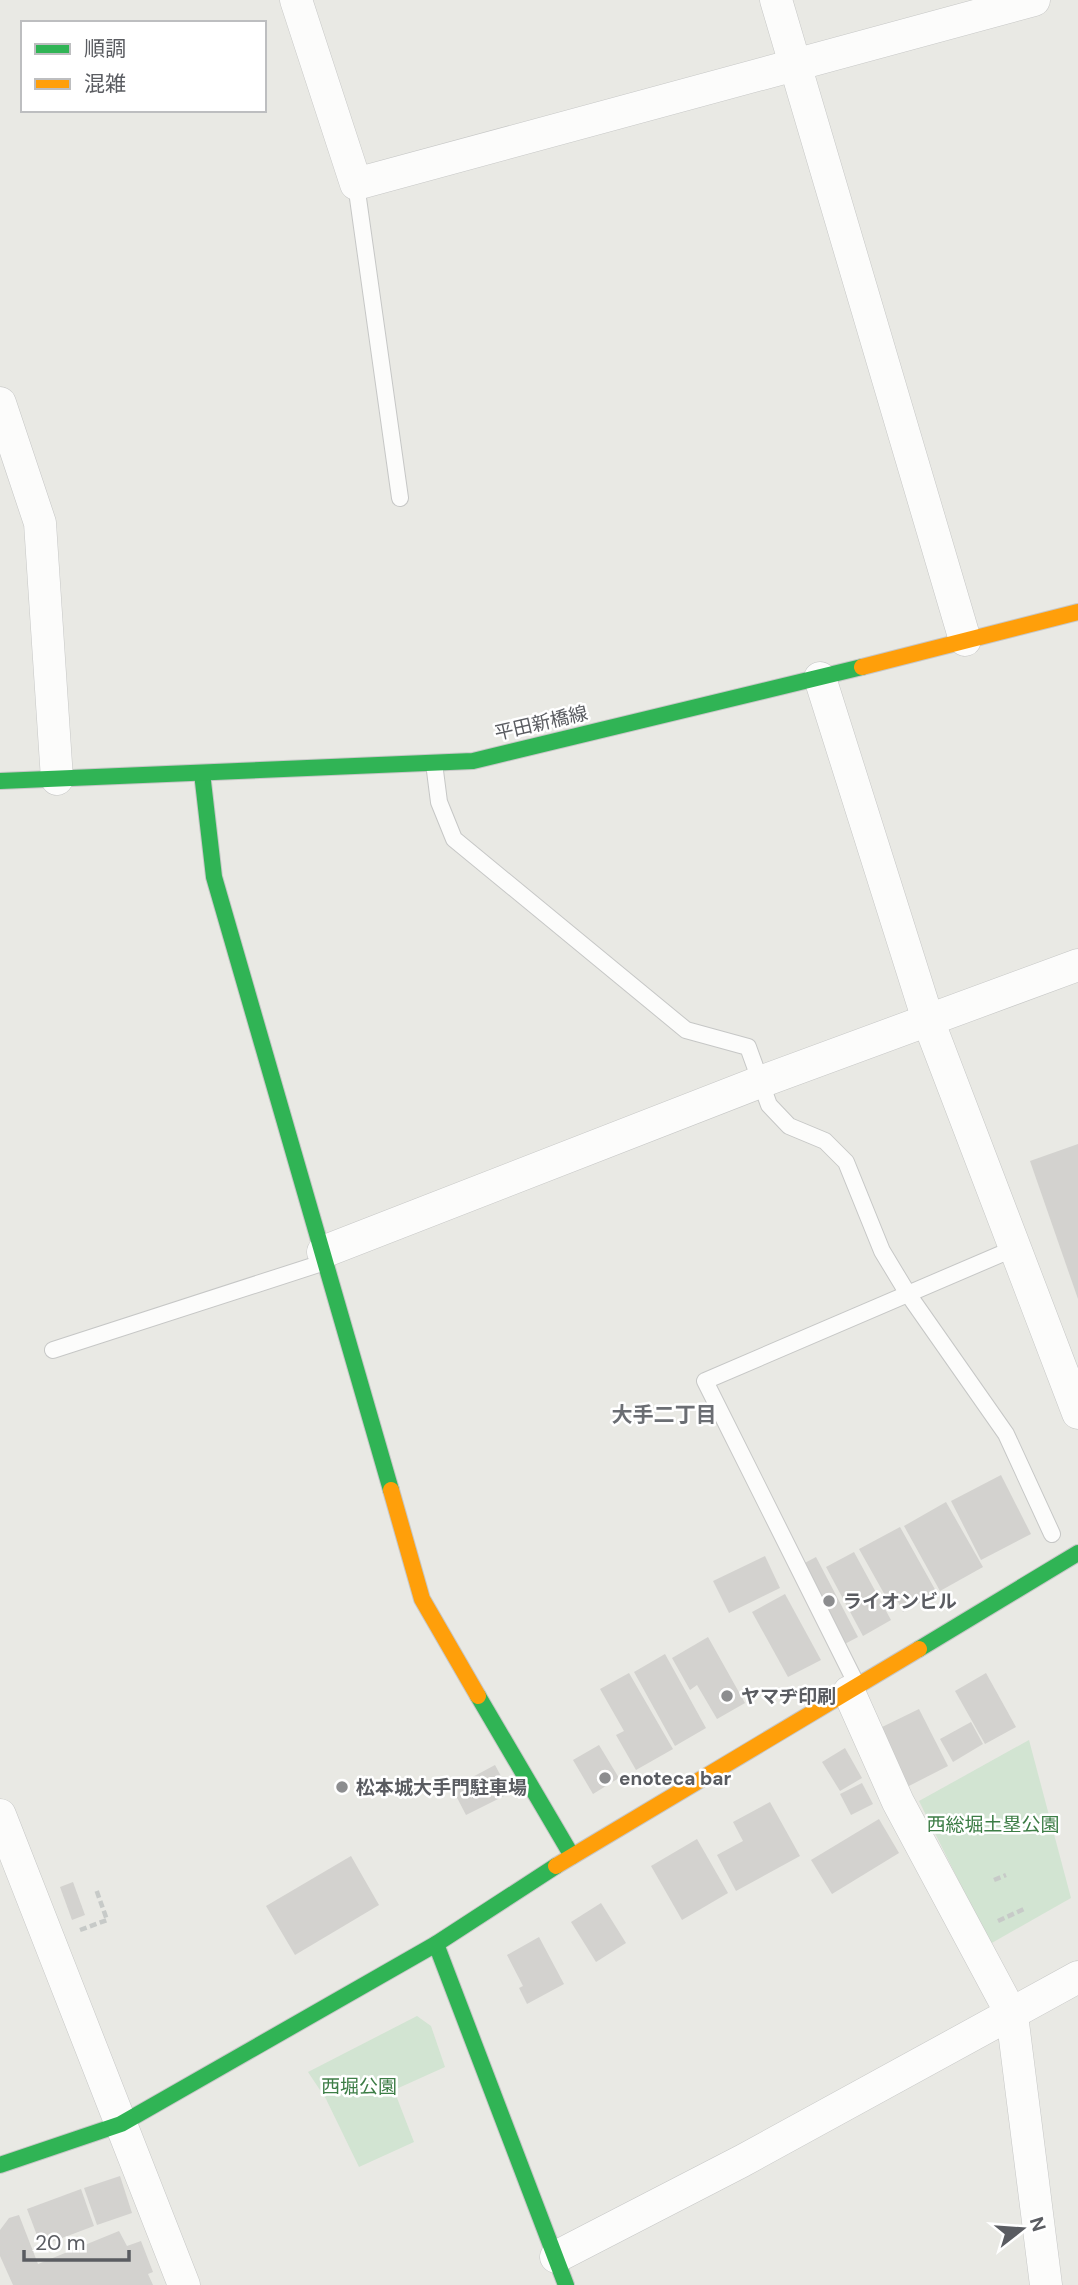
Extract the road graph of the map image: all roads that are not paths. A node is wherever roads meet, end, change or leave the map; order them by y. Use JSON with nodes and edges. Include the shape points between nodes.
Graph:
{"nodes":[{"id":1,"x":296,"y":0,"type":"edge"},
{"id":2,"x":776,"y":0,"type":"edge"},
{"id":3,"x":1034,"y":0,"type":"edge"},
{"id":4,"x":797,"y":65,"type":"junction"},
{"id":5,"x":356,"y":184,"type":"junction"},
{"id":6,"x":0,"y":403,"type":"edge"},
{"id":7,"x":400,"y":498,"type":"dead end"},
{"id":8,"x":1078,"y":612,"type":"edge"},
{"id":9,"x":965,"y":640,"type":"junction"},
{"id":10,"x":820,"y":678,"type":"junction"},
{"id":11,"x":434,"y":762,"type":"junction"},
{"id":12,"x":201,"y":773,"type":"junction"},
{"id":13,"x":57,"y":779,"type":"junction"},
{"id":14,"x":0,"y":781,"type":"edge"},
{"id":15,"x":1078,"y":965,"type":"edge"},
{"id":16,"x":928,"y":1020,"type":"junction"},
{"id":17,"x":760,"y":1082,"type":"junction"},
{"id":18,"x":1015,"y":1248,"type":"junction"},
{"id":19,"x":324,"y":1257,"type":"junction"},
{"id":20,"x":908,"y":1294,"type":"junction"},
{"id":21,"x":53,"y":1350,"type":"dead end"},
{"id":22,"x":1078,"y":1413,"type":"edge"},
{"id":23,"x":1052,"y":1534,"type":"dead end"},
{"id":24,"x":1078,"y":1553,"type":"edge"},
{"id":25,"x":853,"y":1690,"type":"junction"},
{"id":26,"x":0,"y":1815,"type":"edge"},
{"id":27,"x":572,"y":1856,"type":"junction"},
{"id":28,"x":436,"y":1944,"type":"junction"},
{"id":29,"x":1078,"y":1977,"type":"edge"},
{"id":30,"x":1012,"y":2015,"type":"junction"},
{"id":31,"x":121,"y":2124,"type":"junction"},
{"id":32,"x":0,"y":2165,"type":"edge"},
{"id":33,"x":561,"y":2271,"type":"edge"},
{"id":34,"x":184,"y":2285,"type":"edge"},
{"id":35,"x":1046,"y":2285,"type":"edge"}],
"edges":[{"from":1,"to":5,"type":"street"},
{"from":2,"to":4,"type":"street"},
{"from":3,"to":4,"type":"street"},
{"from":4,"to":5,"type":"street"},
{"from":4,"to":9,"type":"street"},
{"from":5,"to":7,"type":"lane"},
{"from":6,"to":13,"type":"street","via":[[40,523]]},
{"from":8,"to":9,"type":"street","name":"平田新橋線"},
{"from":9,"to":10,"type":"street","name":"平田新橋線"},
{"from":10,"to":11,"type":"street","name":"平田新橋線","via":[[473,761]]},
{"from":10,"to":16,"type":"street"},
{"from":11,"to":12,"type":"street","name":"平田新橋線"},
{"from":11,"to":17,"type":"lane","via":[[439,802],[454,839],[685,1030],[748,1047]]},
{"from":12,"to":13,"type":"street","name":"平田新橋線"},
{"from":12,"to":19,"type":"street","via":[[214,877]]},
{"from":13,"to":14,"type":"street","name":"平田新橋線"},
{"from":15,"to":16,"type":"street"},
{"from":16,"to":17,"type":"street"},
{"from":16,"to":18,"type":"street"},
{"from":17,"to":19,"type":"street"},
{"from":17,"to":20,"type":"lane","via":[[769,1105],[789,1126],[825,1141],[846,1162],[882,1251]]},
{"from":18,"to":20,"type":"lane"},
{"from":18,"to":22,"type":"street"},
{"from":19,"to":21,"type":"lane"},
{"from":19,"to":27,"type":"street","via":[[422,1599]]},
{"from":20,"to":23,"type":"lane","via":[[1006,1434]]},
{"from":20,"to":25,"type":"lane","via":[[705,1381]]},
{"from":24,"to":25,"type":"street"},
{"from":25,"to":27,"type":"street"},
{"from":25,"to":30,"type":"street","via":[[898,1802]]},
{"from":26,"to":31,"type":"street"},
{"from":27,"to":28,"type":"street"},
{"from":28,"to":31,"type":"street"},
{"from":28,"to":33,"type":"street"},
{"from":29,"to":30,"type":"street"},
{"from":30,"to":33,"type":"street","via":[[754,2154]]},
{"from":30,"to":35,"type":"street"},
{"from":31,"to":32,"type":"street"},
{"from":31,"to":34,"type":"street"}]}
